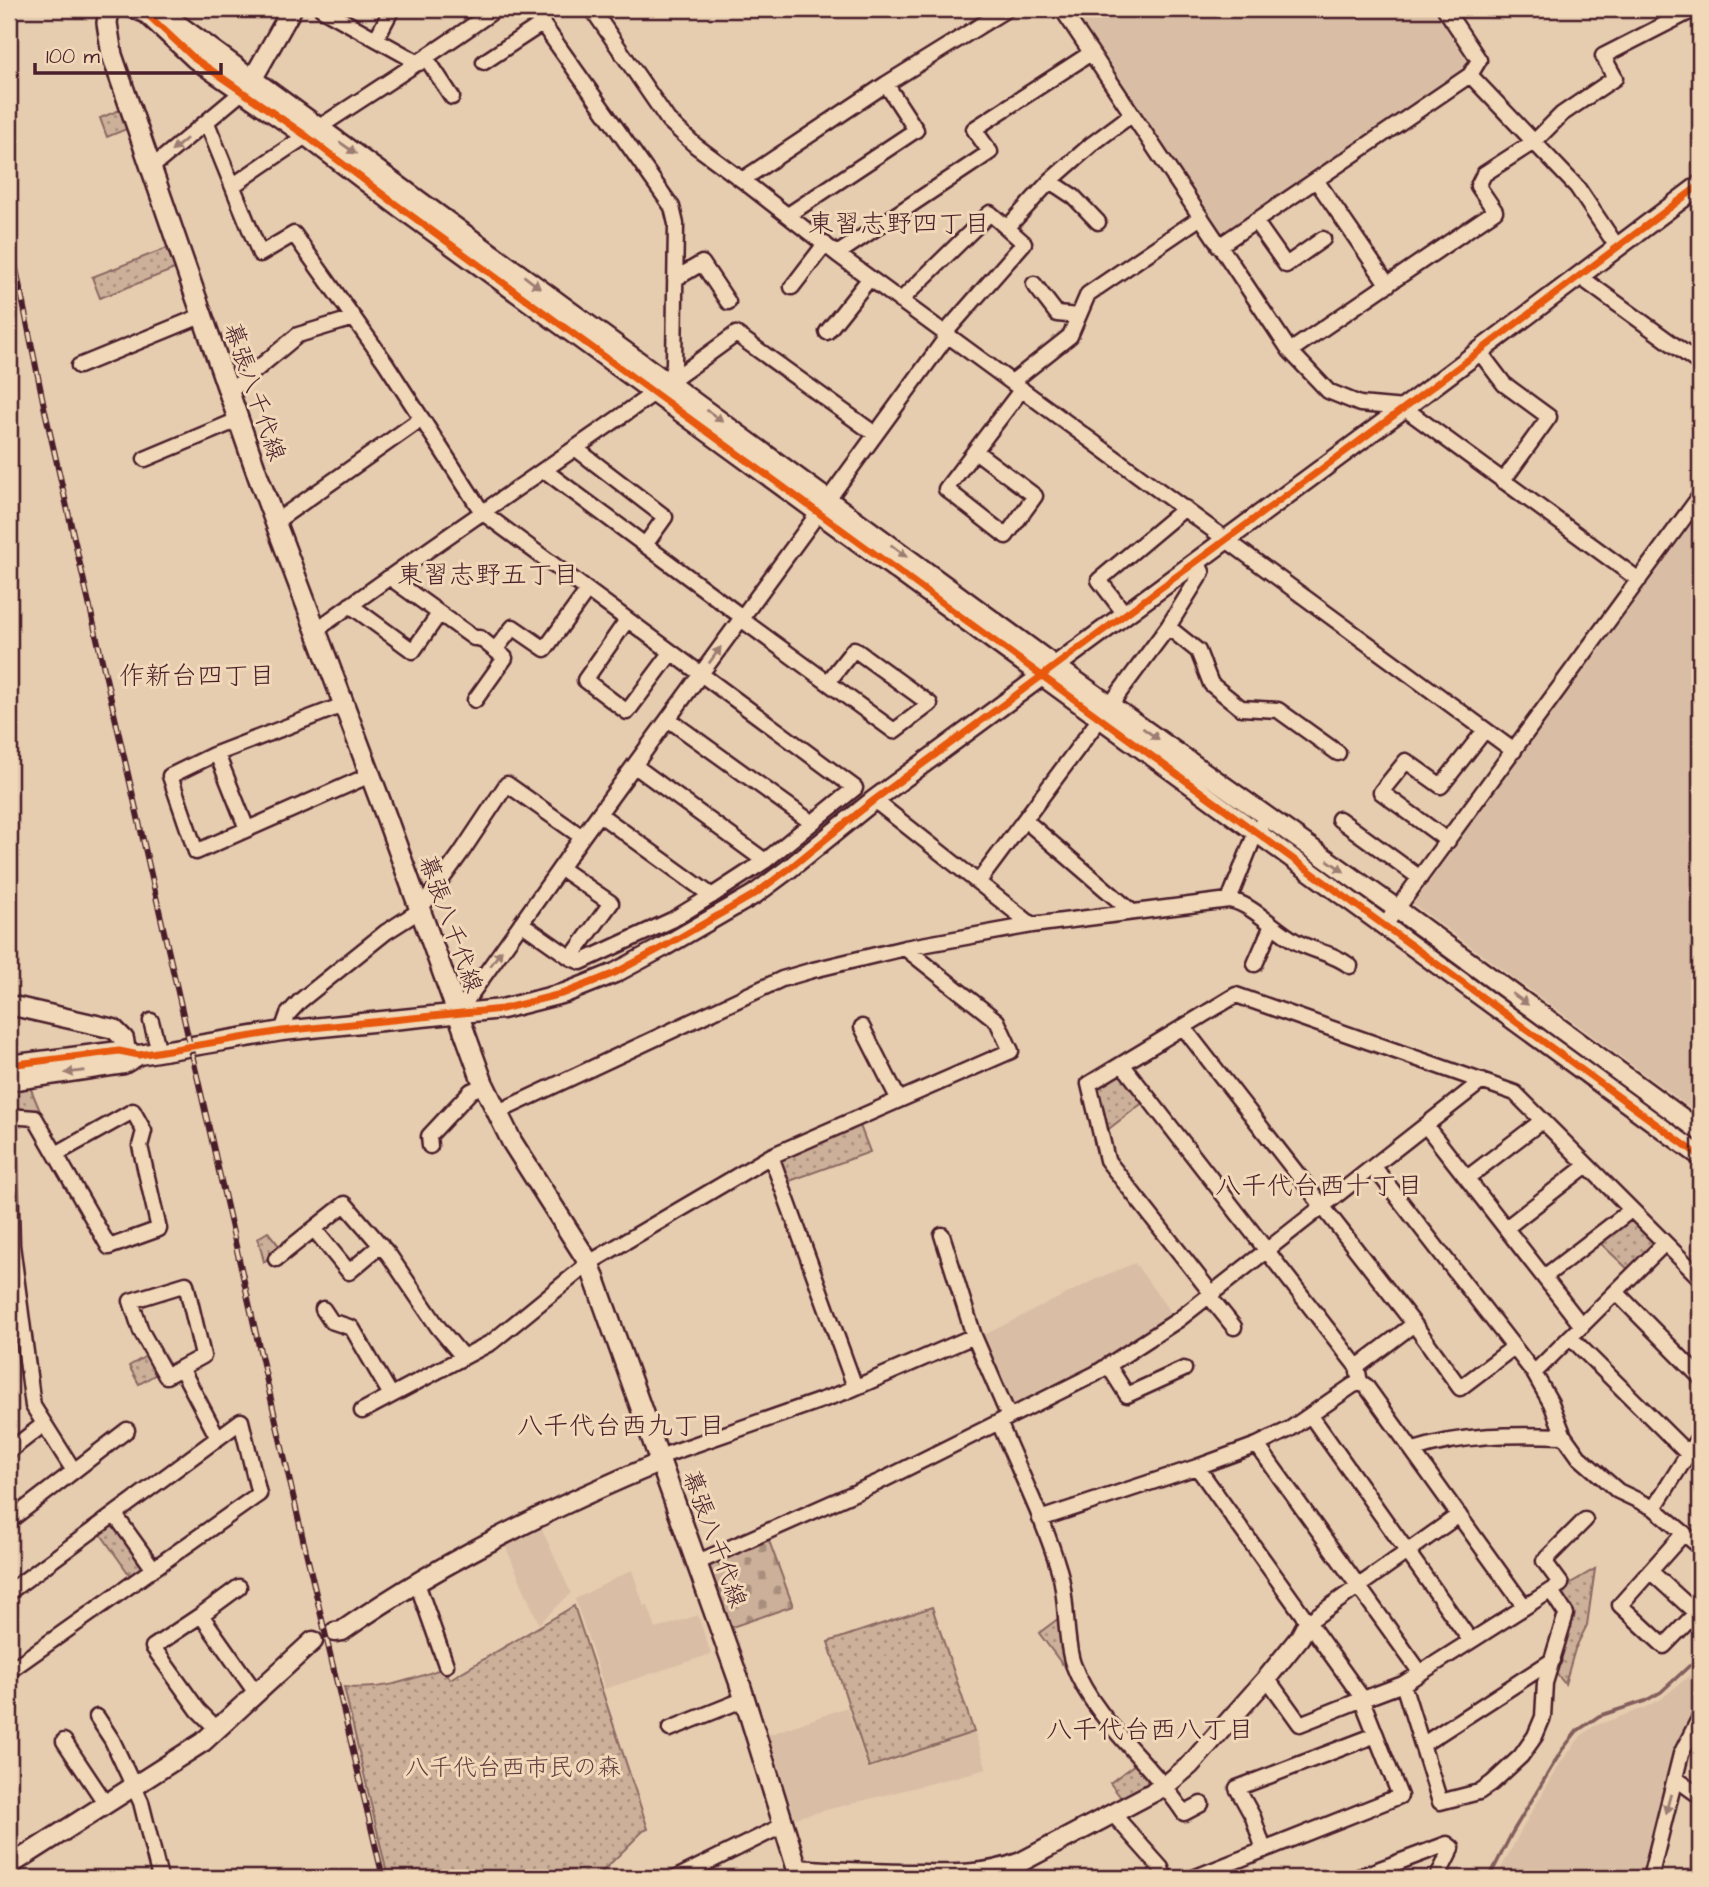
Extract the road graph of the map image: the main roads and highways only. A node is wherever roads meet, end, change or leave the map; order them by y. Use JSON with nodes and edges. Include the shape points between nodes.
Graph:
{"nodes":[{"id":1,"x":109,"y":9,"type":"edge"},
{"id":2,"x":799,"y":1873,"type":"edge"}],
"edges":[{"from":1,"to":2,"type":"main road","name":"幕張八千代線","via":[[112,55],[315,631],[496,1113],[589,1264],[745,1699]]}]}
